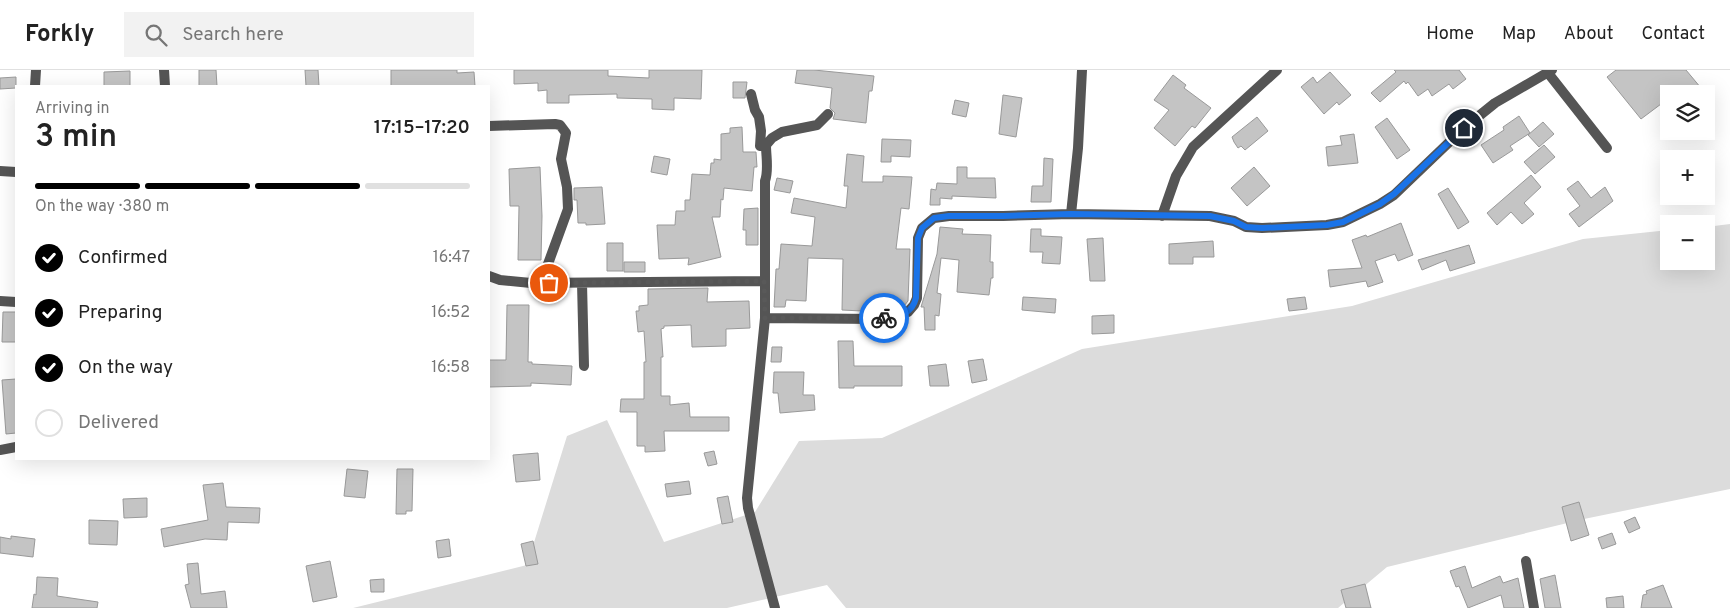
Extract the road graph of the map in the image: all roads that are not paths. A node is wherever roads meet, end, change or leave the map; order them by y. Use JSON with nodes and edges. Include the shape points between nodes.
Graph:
{"nodes":[{"id":1,"x":36,"y":70,"type":"edge"},
{"id":2,"x":164,"y":70,"type":"edge"},
{"id":3,"x":1082,"y":70,"type":"edge"},
{"id":4,"x":1277,"y":70,"type":"edge"},
{"id":5,"x":1550,"y":71,"type":"edge"},
{"id":6,"x":35,"y":85,"type":"edge"},
{"id":7,"x":165,"y":85,"type":"edge"},
{"id":8,"x":751,"y":94,"type":"dead end"},
{"id":9,"x":828,"y":114,"type":"dead end"},
{"id":10,"x":490,"y":126,"type":"edge"},
{"id":11,"x":766,"y":145,"type":"junction"},
{"id":12,"x":1607,"y":148,"type":"dead end"},
{"id":13,"x":0,"y":171,"type":"edge"},
{"id":14,"x":15,"y":172,"type":"edge"},
{"id":15,"x":1071,"y":214,"type":"junction"},
{"id":16,"x":1162,"y":216,"type":"junction"},
{"id":17,"x":490,"y":276,"type":"edge"},
{"id":18,"x":764,"y":281,"type":"junction"},
{"id":19,"x":549,"y":283,"type":"junction"},
{"id":20,"x":582,"y":283,"type":"junction"},
{"id":21,"x":0,"y":301,"type":"edge"},
{"id":22,"x":15,"y":302,"type":"edge"},
{"id":23,"x":765,"y":318,"type":"junction"},
{"id":24,"x":584,"y":366,"type":"dead end"},
{"id":25,"x":15,"y":447,"type":"edge"},
{"id":26,"x":0,"y":450,"type":"edge"},
{"id":27,"x":1526,"y":561,"type":"dead end"},
{"id":28,"x":775,"y":608,"type":"edge"},
{"id":29,"x":1534,"y":608,"type":"edge"}],
"edges":[{"from":1,"to":6,"type":"street"},
{"from":2,"to":7,"type":"street"},
{"from":3,"to":15,"type":"street"},
{"from":4,"to":16,"type":"street","via":[[1193,147],[1176,176]]},
{"from":5,"to":12,"type":"street"},
{"from":5,"to":16,"type":"street","via":[[1513,91],[1464,128],[1394,194],[1343,222],[1262,228],[1246,227],[1222,218]]},
{"from":8,"to":11,"type":"street","via":[[759,117],[760,146]]},
{"from":9,"to":11,"type":"street","via":[[817,125],[782,132]]},
{"from":10,"to":19,"type":"street","via":[[555,124],[566,133],[561,159],[568,209],[548,264]]},
{"from":11,"to":18,"type":"street"},
{"from":13,"to":14,"type":"street"},
{"from":15,"to":16,"type":"street"},
{"from":15,"to":23,"type":"street","via":[[934,218],[922,228],[918,238],[914,305],[898,317]]},
{"from":17,"to":19,"type":"street"},
{"from":18,"to":20,"type":"street"},
{"from":18,"to":23,"type":"street"},
{"from":19,"to":20,"type":"street"},
{"from":20,"to":24,"type":"street"},
{"from":21,"to":22,"type":"street"},
{"from":23,"to":28,"type":"street","via":[[747,485],[748,508]]},
{"from":25,"to":26,"type":"street"},
{"from":27,"to":29,"type":"street"}]}
